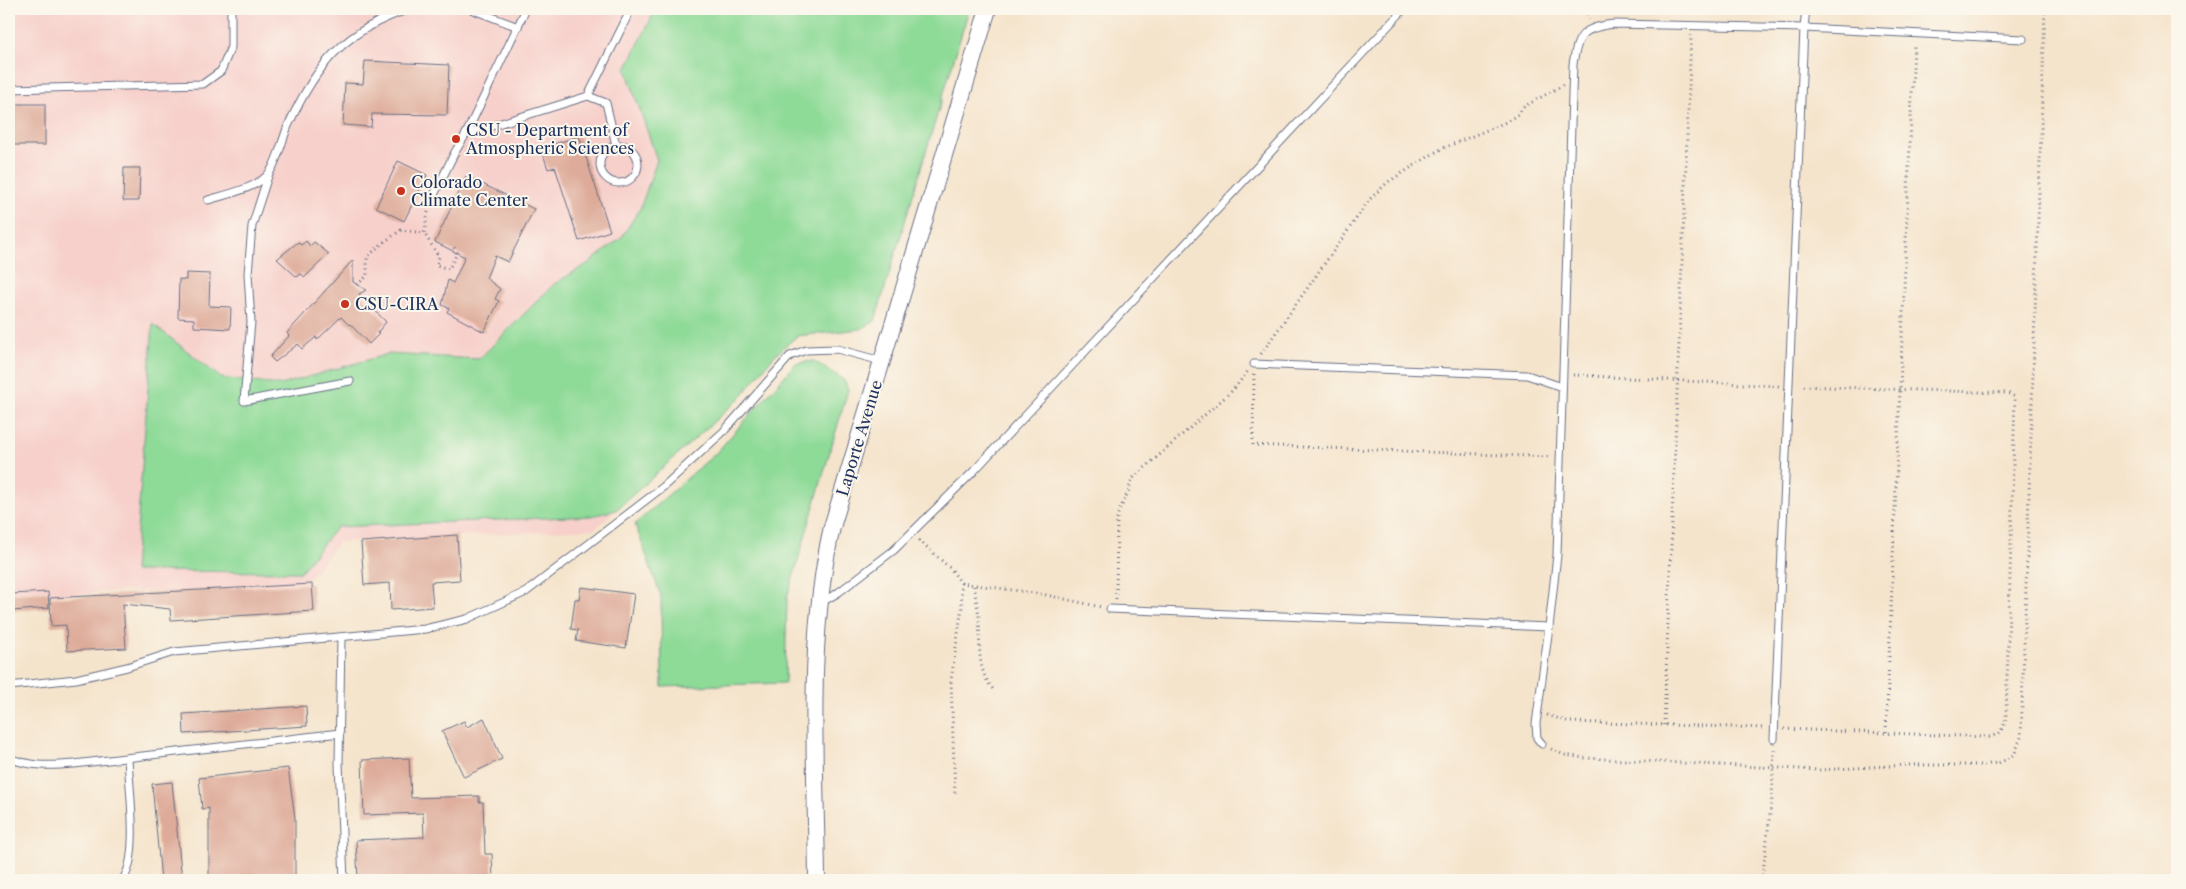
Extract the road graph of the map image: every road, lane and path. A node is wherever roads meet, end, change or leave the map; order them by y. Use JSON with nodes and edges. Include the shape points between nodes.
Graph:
{"nodes":[{"id":1,"x":231,"y":9,"type":"edge"},
{"id":2,"x":410,"y":9,"type":"edge"},
{"id":3,"x":471,"y":9,"type":"edge"},
{"id":4,"x":526,"y":9,"type":"edge"},
{"id":5,"x":631,"y":9,"type":"edge"},
{"id":6,"x":988,"y":9,"type":"edge"},
{"id":7,"x":1404,"y":9,"type":"edge"},
{"id":8,"x":1806,"y":9,"type":"edge"},
{"id":9,"x":2045,"y":9,"type":"edge"},
{"id":10,"x":1691,"y":24,"type":"junction"},
{"id":11,"x":518,"y":26,"type":"junction"},
{"id":12,"x":1804,"y":28,"type":"junction"},
{"id":13,"x":1914,"y":33,"type":"junction"},
{"id":14,"x":2023,"y":39,"type":"dead end"},
{"id":15,"x":1573,"y":80,"type":"junction"},
{"id":16,"x":9,"y":89,"type":"edge"},
{"id":17,"x":588,"y":96,"type":"junction"},
{"id":18,"x":466,"y":134,"type":"junction"},
{"id":19,"x":616,"y":145,"type":"junction"},
{"id":20,"x":269,"y":174,"type":"junction"},
{"id":21,"x":208,"y":200,"type":"dead end"},
{"id":22,"x":431,"y":201,"type":"joint"},
{"id":23,"x":424,"y":233,"type":"junction"},
{"id":24,"x":452,"y":244,"type":"dead end"},
{"id":25,"x":357,"y":285,"type":"dead end"},
{"id":26,"x":882,"y":362,"type":"junction"},
{"id":27,"x":1254,"y":364,"type":"junction"},
{"id":28,"x":1562,"y":374,"type":"junction"},
{"id":29,"x":350,"y":381,"type":"dead end"},
{"id":30,"x":1678,"y":382,"type":"junction"},
{"id":31,"x":1788,"y":386,"type":"junction"},
{"id":32,"x":1562,"y":388,"type":"junction"},
{"id":33,"x":1899,"y":389,"type":"junction"},
{"id":34,"x":1560,"y":458,"type":"junction"},
{"id":35,"x":911,"y":534,"type":"junction"},
{"id":36,"x":961,"y":583,"type":"junction"},
{"id":37,"x":974,"y":586,"type":"junction"},
{"id":38,"x":818,"y":605,"type":"junction"},
{"id":39,"x":1113,"y":609,"type":"junction"},
{"id":40,"x":1549,"y":627,"type":"junction"},
{"id":41,"x":341,"y":637,"type":"junction"},
{"id":42,"x":9,"y":686,"type":"edge"},
{"id":43,"x":993,"y":689,"type":"dead end"},
{"id":44,"x":1537,"y":712,"type":"junction"},
{"id":45,"x":1664,"y":725,"type":"junction"},
{"id":46,"x":1774,"y":728,"type":"junction"},
{"id":47,"x":1886,"y":732,"type":"junction"},
{"id":48,"x":340,"y":733,"type":"junction"},
{"id":49,"x":1774,"y":739,"type":"joint"},
{"id":50,"x":1542,"y":744,"type":"joint"},
{"id":51,"x":9,"y":758,"type":"edge"},
{"id":52,"x":128,"y":758,"type":"junction"},
{"id":53,"x":1773,"y":769,"type":"junction"},
{"id":54,"x":955,"y":796,"type":"dead end"},
{"id":55,"x":122,"y":880,"type":"edge"},
{"id":56,"x":344,"y":880,"type":"edge"},
{"id":57,"x":817,"y":880,"type":"edge"},
{"id":58,"x":1762,"y":880,"type":"edge"}],
"edges":[{"from":1,"to":16,"type":"lane","via":[[231,47],[221,71],[203,84]]},
{"from":2,"to":20,"type":"lane","via":[[388,16],[357,33],[332,53],[292,118]]},
{"from":3,"to":11,"type":"lane"},
{"from":4,"to":11,"type":"lane"},
{"from":5,"to":17,"type":"lane"},
{"from":6,"to":26,"type":"street","name":"Laporte Avenue"},
{"from":7,"to":35,"type":"lane","via":[[973,472]]},
{"from":8,"to":12,"type":"lane"},
{"from":9,"to":53,"type":"path","via":[[2019,745],[2008,759],[1990,764]]},
{"from":10,"to":12,"type":"lane"},
{"from":10,"to":15,"type":"lane","via":[[1593,27],[1579,38]]},
{"from":10,"to":30,"type":"path"},
{"from":11,"to":18,"type":"lane"},
{"from":12,"to":13,"type":"lane"},
{"from":12,"to":31,"type":"lane"},
{"from":13,"to":14,"type":"lane"},
{"from":13,"to":33,"type":"path"},
{"from":15,"to":27,"type":"path","via":[[1525,106],[1506,122],[1439,150],[1388,182],[1370,199]]},
{"from":15,"to":28,"type":"lane"},
{"from":17,"to":18,"type":"lane"},
{"from":17,"to":19,"type":"lane","via":[[606,103]]},
{"from":18,"to":22,"type":"lane"},
{"from":19,"to":19,"type":"lane","via":[[605,150],[600,168],[607,179],[625,182],[635,175],[637,156],[628,147]]},
{"from":20,"to":21,"type":"lane","via":[[247,188]]},
{"from":20,"to":29,"type":"lane","via":[[252,226],[248,274],[251,322],[244,401]]},
{"from":22,"to":23,"type":"path"},
{"from":23,"to":24,"type":"path","via":[[439,257],[436,265],[449,269],[453,265],[457,254]]},
{"from":23,"to":25,"type":"path","via":[[402,230],[384,242],[367,257],[367,276]]},
{"from":26,"to":38,"type":"street","name":"Laporte Avenue","via":[[832,527]]},
{"from":26,"to":41,"type":"lane","via":[[837,349],[806,350],[790,356],[724,431],[663,487],[526,592],[467,619],[434,627]]},
{"from":27,"to":32,"type":"lane","via":[[1527,375]]},
{"from":27,"to":34,"type":"path","via":[[1253,445]]},
{"from":27,"to":39,"type":"path","via":[[1233,390],[1131,480],[1117,516]]},
{"from":28,"to":30,"type":"path"},
{"from":28,"to":32,"type":"lane"},
{"from":30,"to":31,"type":"path"},
{"from":30,"to":45,"type":"path"},
{"from":31,"to":33,"type":"path"},
{"from":31,"to":46,"type":"lane"},
{"from":32,"to":34,"type":"lane"},
{"from":33,"to":47,"type":"path"},
{"from":33,"to":47,"type":"path","via":[[2008,393],[2015,397],[2006,718],[1998,735],[1989,737]]},
{"from":34,"to":40,"type":"lane","via":[[1557,555]]},
{"from":35,"to":36,"type":"path","via":[[937,555]]},
{"from":35,"to":38,"type":"lane","via":[[865,573]]},
{"from":36,"to":37,"type":"path"},
{"from":36,"to":54,"type":"path","via":[[962,607],[951,680]]},
{"from":37,"to":39,"type":"path","via":[[1050,595]]},
{"from":37,"to":43,"type":"path","via":[[979,616],[980,662],[983,674]]},
{"from":38,"to":57,"type":"street","name":"Laporte Avenue"},
{"from":39,"to":40,"type":"lane"},
{"from":40,"to":44,"type":"lane"},
{"from":41,"to":42,"type":"lane","via":[[174,652],[76,679]]},
{"from":41,"to":48,"type":"lane"},
{"from":44,"to":45,"type":"path","via":[[1570,722]]},
{"from":44,"to":50,"type":"lane","via":[[1537,738]]},
{"from":45,"to":46,"type":"path"},
{"from":46,"to":47,"type":"path"},
{"from":46,"to":49,"type":"lane"},
{"from":48,"to":52,"type":"lane"},
{"from":48,"to":56,"type":"lane"},
{"from":49,"to":53,"type":"path"},
{"from":50,"to":53,"type":"path","via":[[1564,755],[1584,758]]},
{"from":51,"to":52,"type":"lane","via":[[44,766]]},
{"from":52,"to":55,"type":"lane","via":[[133,856],[128,874]]},
{"from":53,"to":58,"type":"path"}]}
